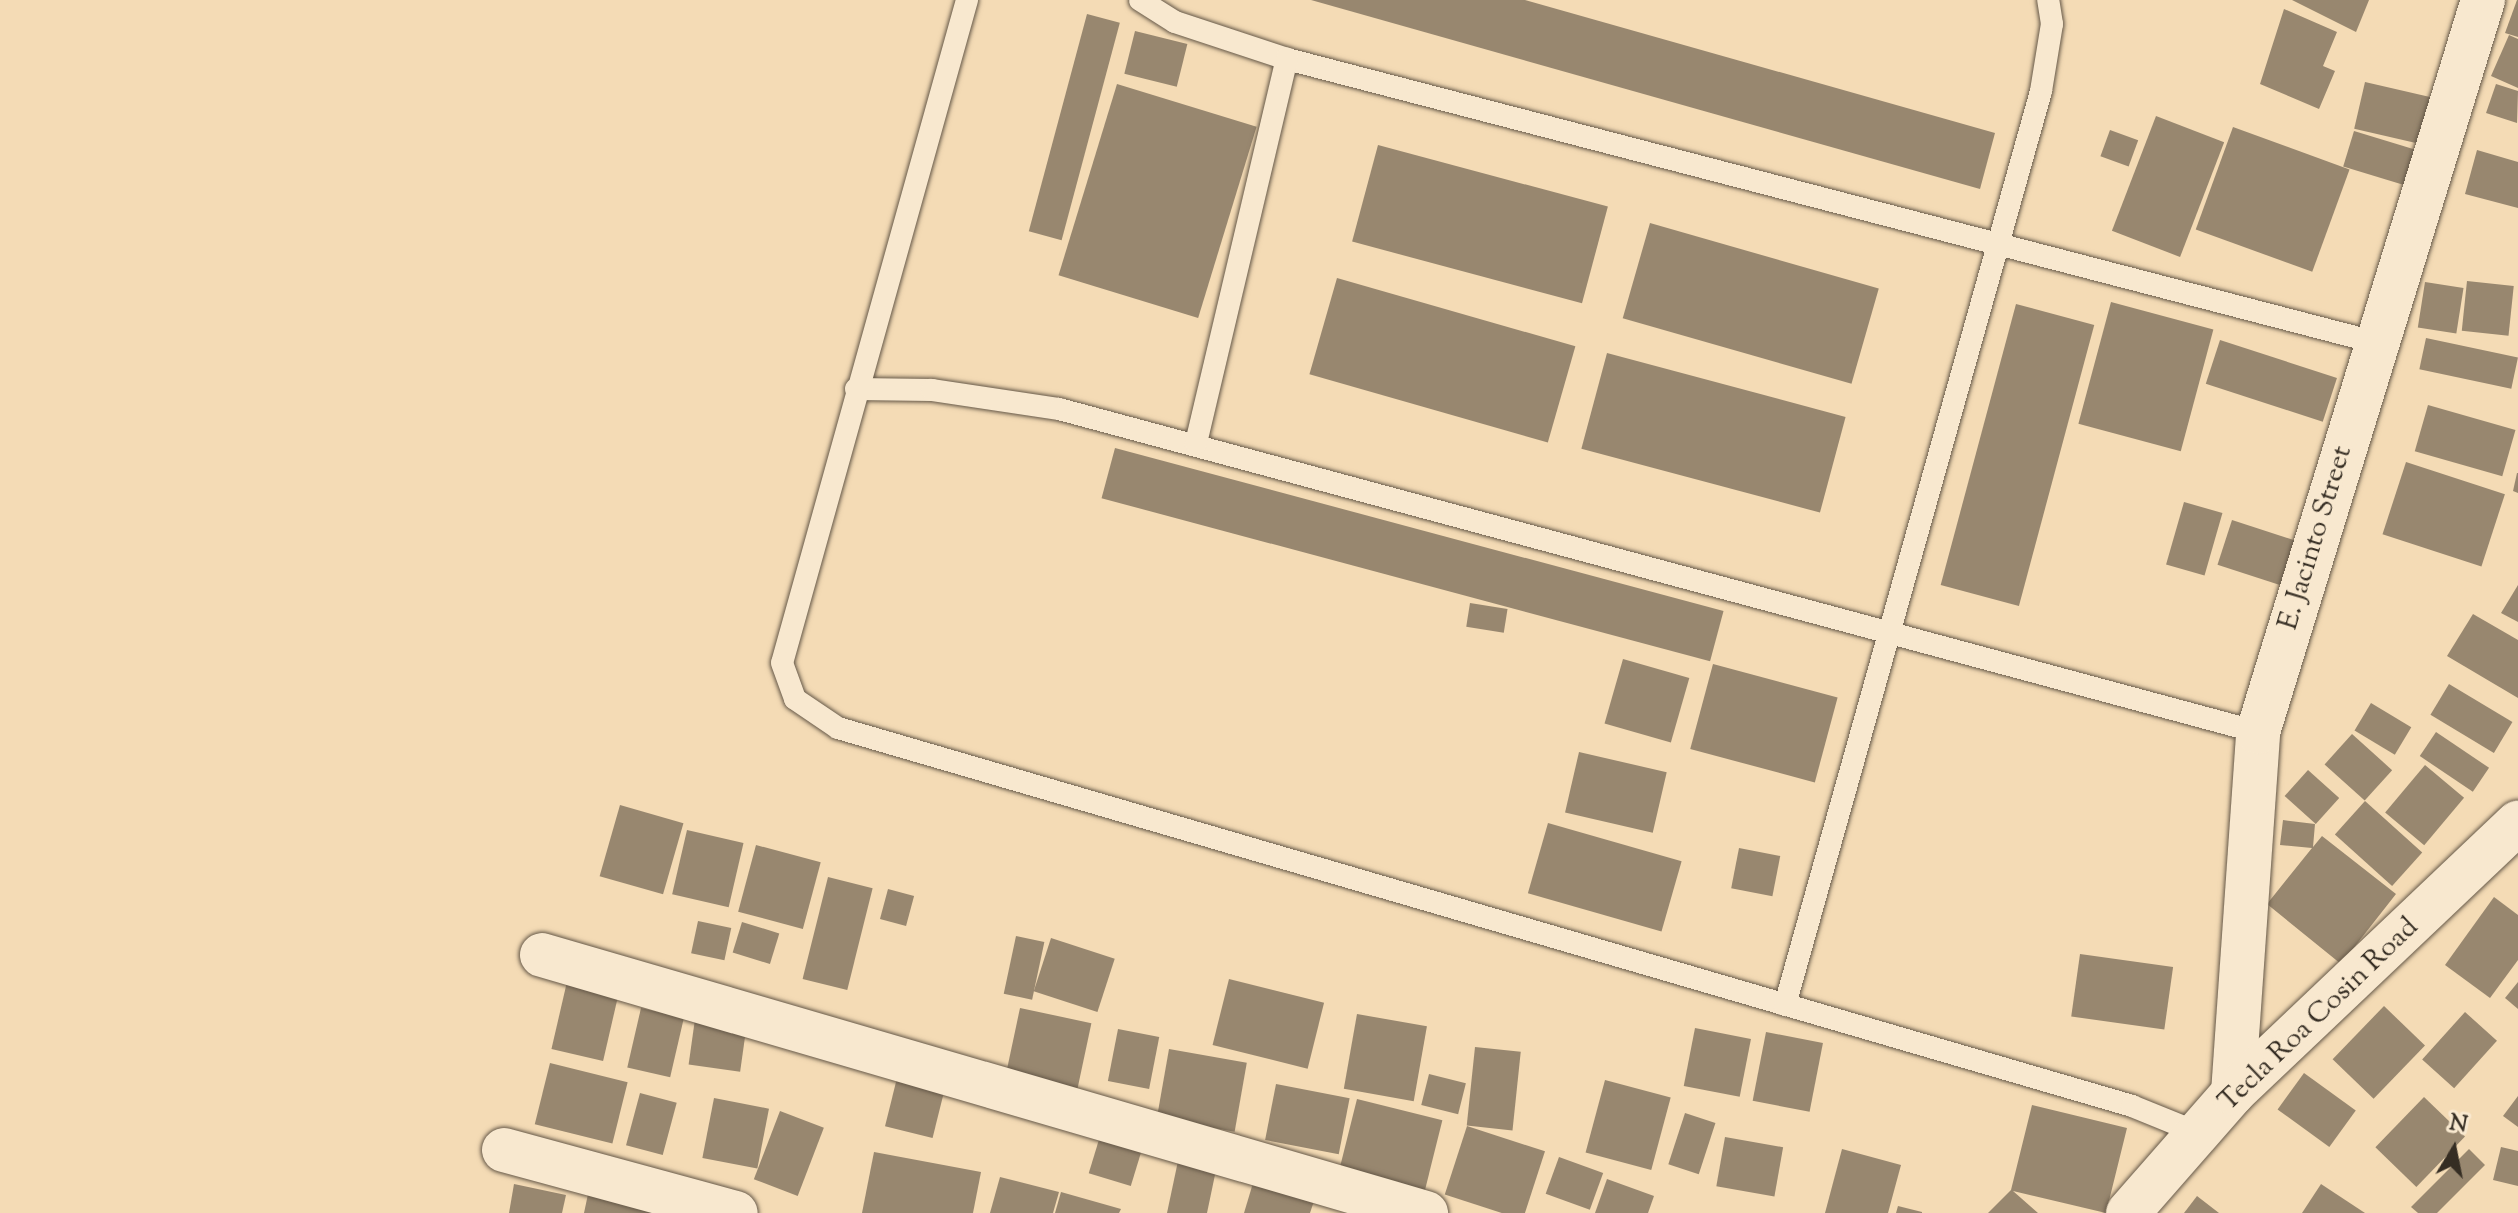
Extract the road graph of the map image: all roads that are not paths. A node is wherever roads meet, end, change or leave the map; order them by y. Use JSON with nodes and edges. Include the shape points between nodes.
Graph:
{"nodes":[{"id":1,"x":967,"y":0,"type":"edge"},
{"id":2,"x":1140,"y":0,"type":"edge"},
{"id":3,"x":2048,"y":0,"type":"edge"},
{"id":4,"x":2483,"y":0,"type":"edge"},
{"id":5,"x":1287,"y":59,"type":"junction"},
{"id":6,"x":1999,"y":241,"type":"junction"},
{"id":7,"x":2374,"y":342,"type":"junction"},
{"id":8,"x":856,"y":389,"type":"junction"},
{"id":9,"x":1196,"y":443,"type":"junction"},
{"id":10,"x":1887,"y":635,"type":"junction"},
{"id":11,"x":2258,"y":732,"type":"junction"},
{"id":12,"x":2518,"y":823,"type":"edge"},
{"id":13,"x":542,"y":955,"type":"dead end"},
{"id":14,"x":1785,"y":1005,"type":"junction"},
{"id":15,"x":2233,"y":1093,"type":"junction"},
{"id":16,"x":2201,"y":1134,"type":"junction"},
{"id":17,"x":504,"y":1150,"type":"dead end"},
{"id":18,"x":736,"y":1213,"type":"edge"},
{"id":19,"x":1426,"y":1213,"type":"edge"},
{"id":20,"x":2128,"y":1213,"type":"edge"}],
"edges":[{"from":1,"to":8,"type":"lane"},
{"from":2,"to":5,"type":"lane","via":[[1175,22]]},
{"from":3,"to":6,"type":"lane","via":[[2052,24],[2041,91]]},
{"from":4,"to":7,"type":"street","name":"E. Jacinto Street"},
{"from":5,"to":6,"type":"lane"},
{"from":5,"to":9,"type":"lane"},
{"from":6,"to":7,"type":"lane"},
{"from":6,"to":10,"type":"lane"},
{"from":7,"to":11,"type":"street","name":"E. Jacinto Street"},
{"from":8,"to":9,"type":"lane","via":[[996,399]]},
{"from":8,"to":14,"type":"lane","via":[[782,663],[795,699],[838,728]]},
{"from":9,"to":10,"type":"lane"},
{"from":10,"to":11,"type":"lane"},
{"from":10,"to":14,"type":"lane"},
{"from":11,"to":15,"type":"street","name":"E. Jacinto Street"},
{"from":12,"to":15,"type":"street","name":"Tecla Roa Cosin Road"},
{"from":13,"to":19,"type":"street"},
{"from":14,"to":16,"type":"lane","via":[[2132,1106]]},
{"from":15,"to":16,"type":"street","name":"Tecla Roa Cosin Road"},
{"from":16,"to":20,"type":"street","name":"Tecla Roa Cosin Road"},
{"from":17,"to":18,"type":"street"}]}
